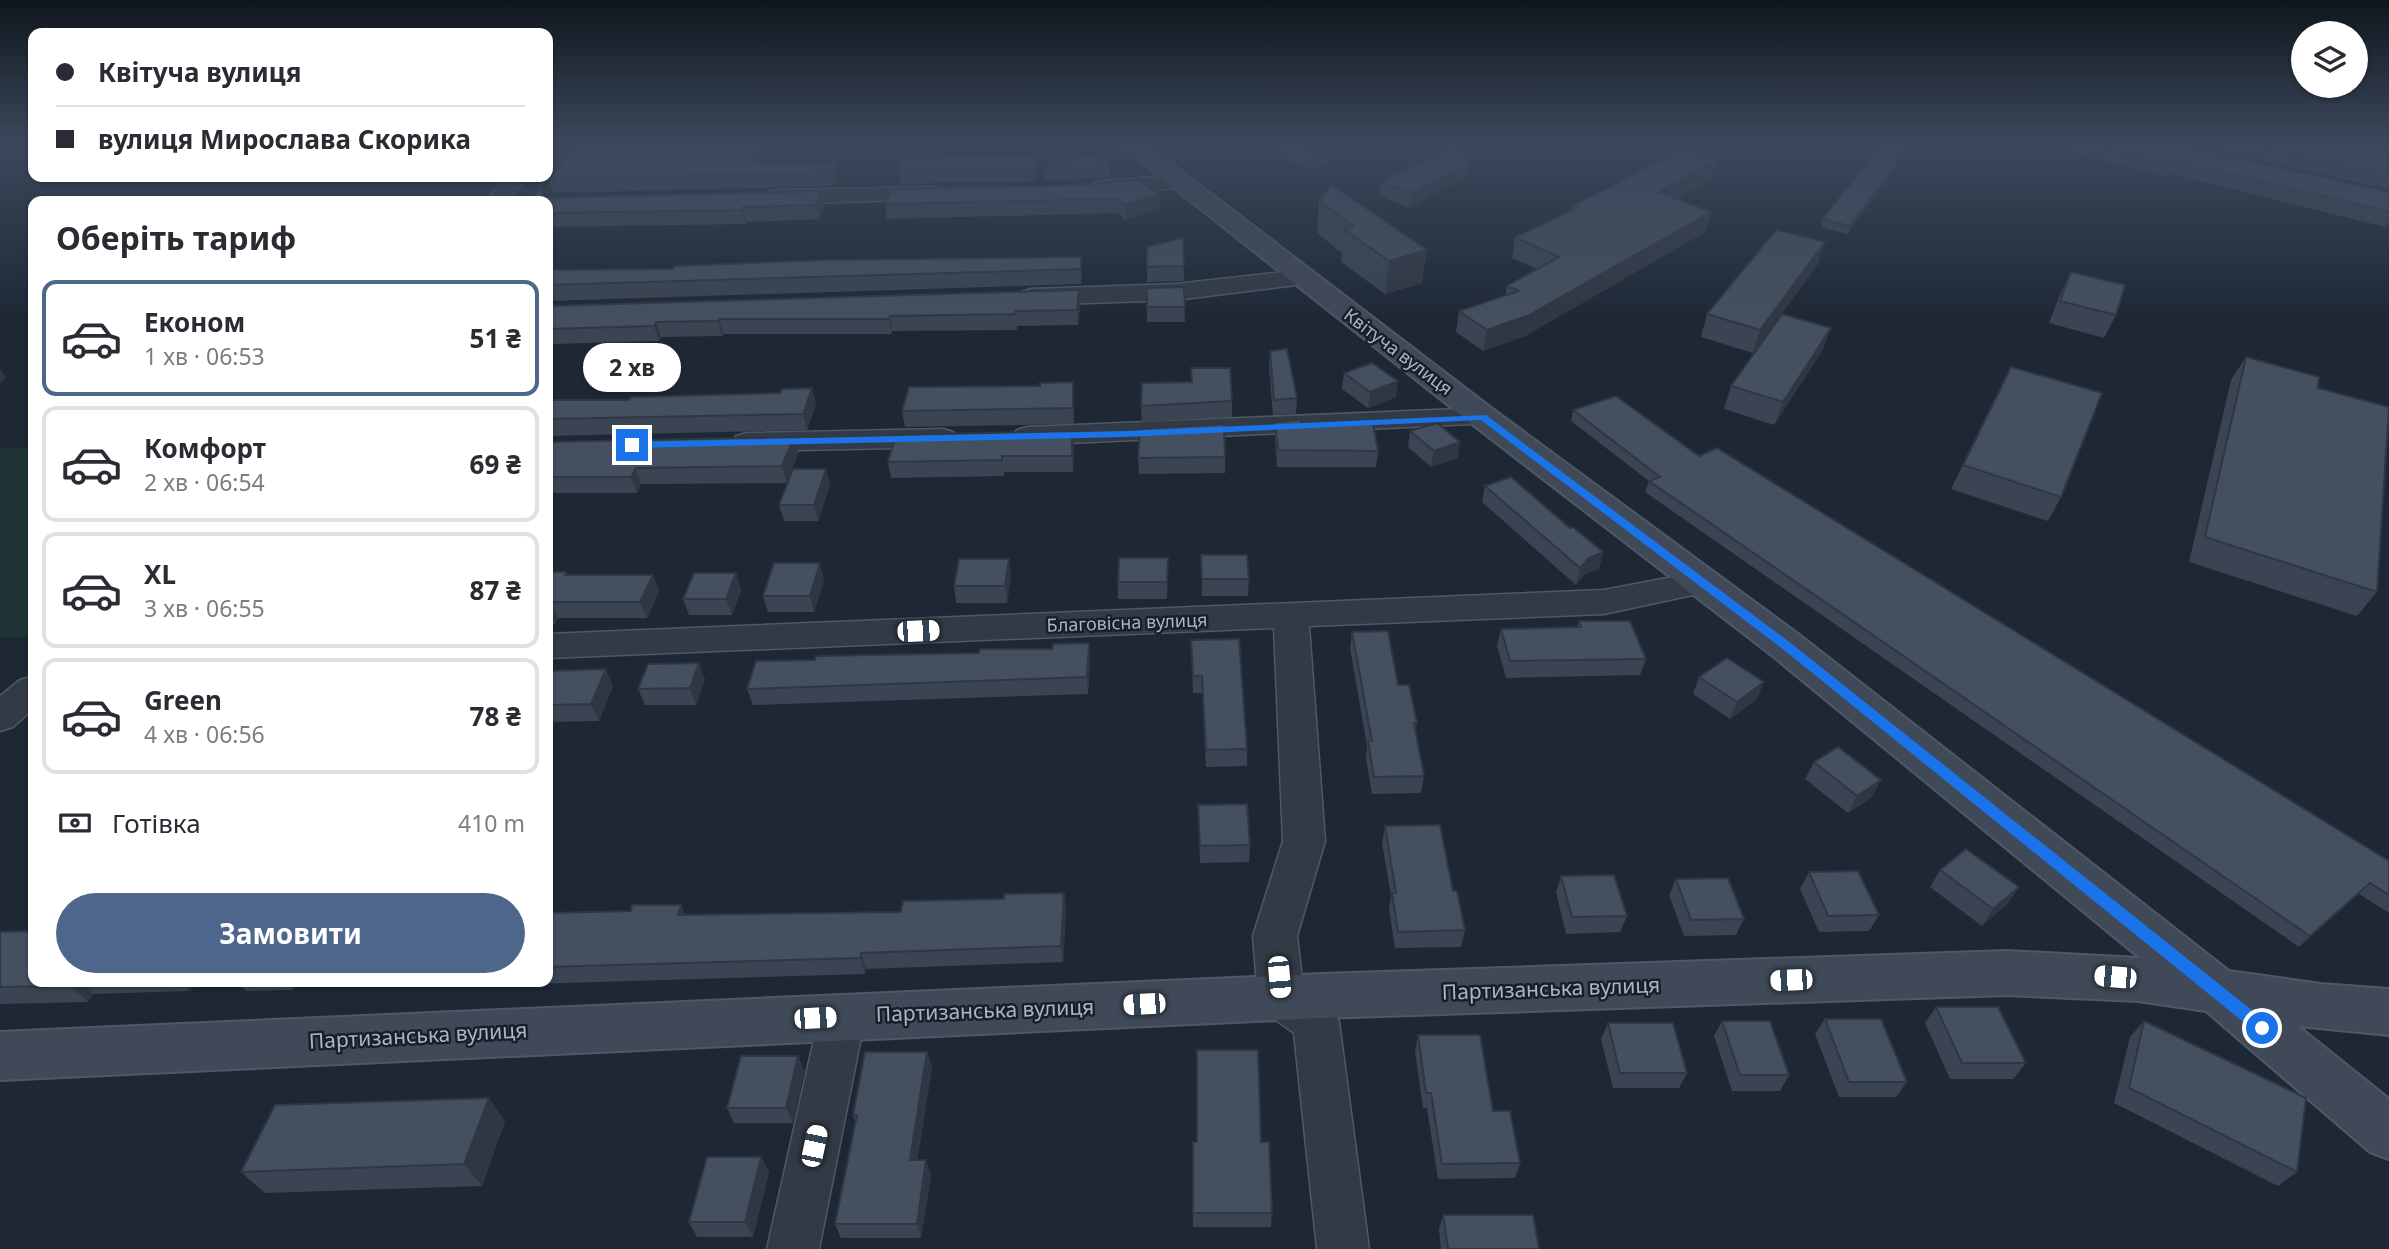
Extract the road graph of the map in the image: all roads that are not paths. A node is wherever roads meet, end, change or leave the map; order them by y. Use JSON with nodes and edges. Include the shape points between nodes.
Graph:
{"nodes":[{"id":1,"x":1207,"y":203,"type":"edge"},
{"id":2,"x":1302,"y":278,"type":"junction"},
{"id":3,"x":1009,"y":298,"type":"edge"},
{"id":4,"x":1483,"y":417,"type":"junction"},
{"id":5,"x":1005,"y":436,"type":"edge"},
{"id":6,"x":964,"y":437,"type":"edge"},
{"id":7,"x":715,"y":443,"type":"edge"},
{"id":8,"x":1704,"y":582,"type":"junction"},
{"id":9,"x":1291,"y":617,"type":"junction"},
{"id":10,"x":553,"y":646,"type":"edge"},
{"id":11,"x":28,"y":693,"type":"edge"},
{"id":12,"x":0,"y":717,"type":"edge"},
{"id":13,"x":2220,"y":993,"type":"junction"},
{"id":14,"x":1281,"y":998,"type":"junction"},
{"id":15,"x":2389,"y":1012,"type":"edge"},
{"id":16,"x":842,"y":1017,"type":"junction"},
{"id":17,"x":0,"y":1056,"type":"edge"},
{"id":18,"x":2389,"y":1133,"type":"edge"},
{"id":19,"x":793,"y":1249,"type":"edge"},
{"id":20,"x":1343,"y":1249,"type":"edge"}],
"edges":[{"from":1,"to":2,"type":"street","name":"Квітуча вулиця"},
{"from":2,"to":3,"type":"street","via":[[1176,292]]},
{"from":2,"to":4,"type":"street","name":"Квітуча вулиця"},
{"from":4,"to":5,"type":"street"},
{"from":4,"to":8,"type":"street","name":"Квітуча вулиця"},
{"from":6,"to":7,"type":"street"},
{"from":8,"to":9,"type":"street","name":"Благовісна вулиця","via":[[1604,602]]},
{"from":8,"to":13,"type":"street","name":"Квітуча вулиця"},
{"from":9,"to":10,"type":"street","name":"Благовісна вулиця"},
{"from":9,"to":14,"type":"street","via":[[1304,841],[1275,936]]},
{"from":11,"to":12,"type":"street"},
{"from":13,"to":14,"type":"street","name":"Партизанська вулиця","via":[[2138,979],[2007,974]]},
{"from":13,"to":15,"type":"street","name":"Партизанська вулиця"},
{"from":13,"to":18,"type":"street","name":"Квітуча вулиця"},
{"from":14,"to":16,"type":"street","name":"Партизанська вулиця"},
{"from":14,"to":20,"type":"street","via":[[1316,1022]]},
{"from":16,"to":17,"type":"street","name":"Партизанська вулиця"},
{"from":16,"to":19,"type":"street"}]}
